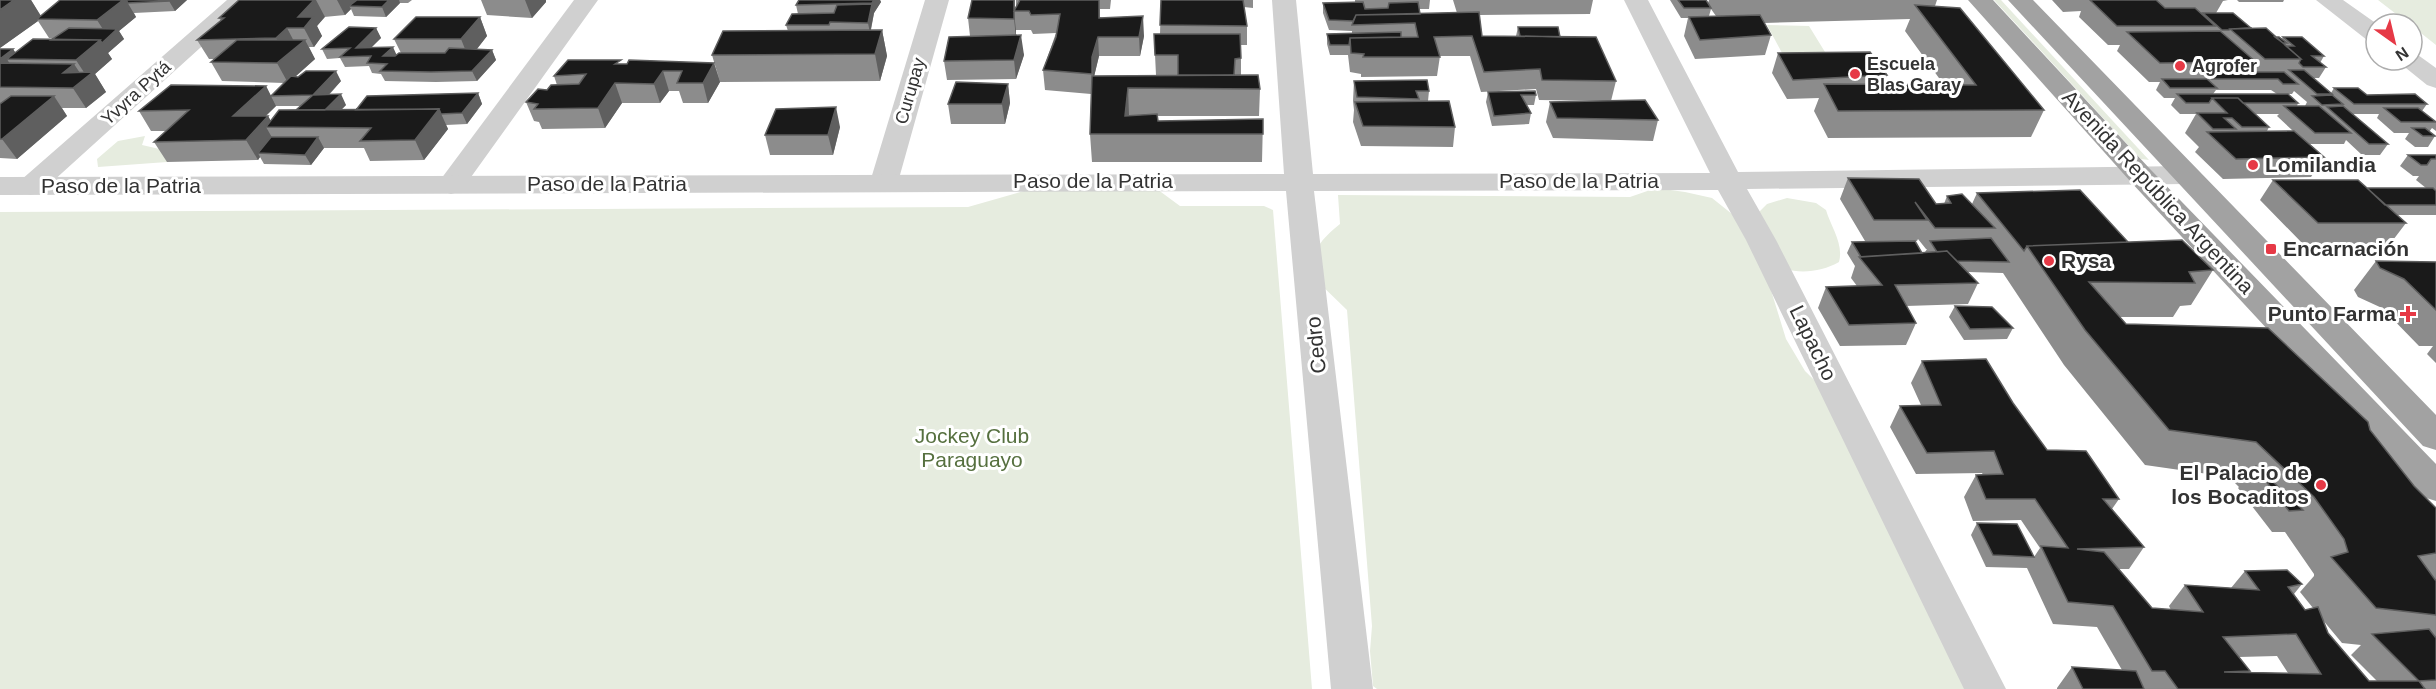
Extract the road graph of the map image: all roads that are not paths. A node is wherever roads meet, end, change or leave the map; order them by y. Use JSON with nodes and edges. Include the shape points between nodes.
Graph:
{"nodes":[{"id":1,"x":241,"y":0,"type":"edge"},
{"id":2,"x":586,"y":0,"type":"edge"},
{"id":3,"x":937,"y":0,"type":"edge"},
{"id":4,"x":1284,"y":0,"type":"edge"},
{"id":5,"x":1636,"y":0,"type":"edge"},
{"id":6,"x":1980,"y":0,"type":"edge"},
{"id":7,"x":2020,"y":0,"type":"edge"},
{"id":8,"x":2328,"y":0,"type":"edge"},
{"id":9,"x":2364,"y":26,"type":"edge"},
{"id":10,"x":2140,"y":175,"type":"junction"},
{"id":11,"x":2186,"y":175,"type":"junction"},
{"id":12,"x":1299,"y":181,"type":"junction"},
{"id":13,"x":1728,"y":181,"type":"junction"},
{"id":14,"x":884,"y":183,"type":"junction"},
{"id":15,"x":451,"y":185,"type":"junction"},
{"id":16,"x":0,"y":186,"type":"edge"},
{"id":17,"x":31,"y":186,"type":"junction"},
{"id":18,"x":2436,"y":437,"type":"edge"},
{"id":19,"x":2436,"y":487,"type":"edge"},
{"id":20,"x":1352,"y":689,"type":"edge"},
{"id":21,"x":1985,"y":689,"type":"edge"}],
"edges":[{"from":1,"to":17,"type":"street","name":"Yvyra Pytá"},
{"from":2,"to":15,"type":"street"},
{"from":3,"to":14,"type":"street","name":"Curupay"},
{"from":4,"to":12,"type":"street","name":"Cedro"},
{"from":5,"to":13,"type":"street","name":"Lapacho"},
{"from":6,"to":10,"type":"highway","name":"Avenida República Argentina"},
{"from":7,"to":11,"type":"highway","name":"Avenida República Argentina"},
{"from":8,"to":9,"type":"street"},
{"from":10,"to":11,"type":"street","name":"Paso de la Patria"},
{"from":10,"to":13,"type":"street","name":"Paso de la Patria"},
{"from":10,"to":19,"type":"highway","name":"Avenida República Argentina"},
{"from":11,"to":18,"type":"highway","name":"Avenida República Argentina"},
{"from":12,"to":13,"type":"street","name":"Paso de la Patria"},
{"from":12,"to":14,"type":"street","name":"Paso de la Patria"},
{"from":12,"to":20,"type":"street","name":"Cedro"},
{"from":13,"to":21,"type":"street","name":"Lapacho"},
{"from":14,"to":15,"type":"street","name":"Paso de la Patria"},
{"from":15,"to":17,"type":"street","name":"Paso de la Patria"},
{"from":16,"to":17,"type":"street","name":"Paso de la Patria"}]}
